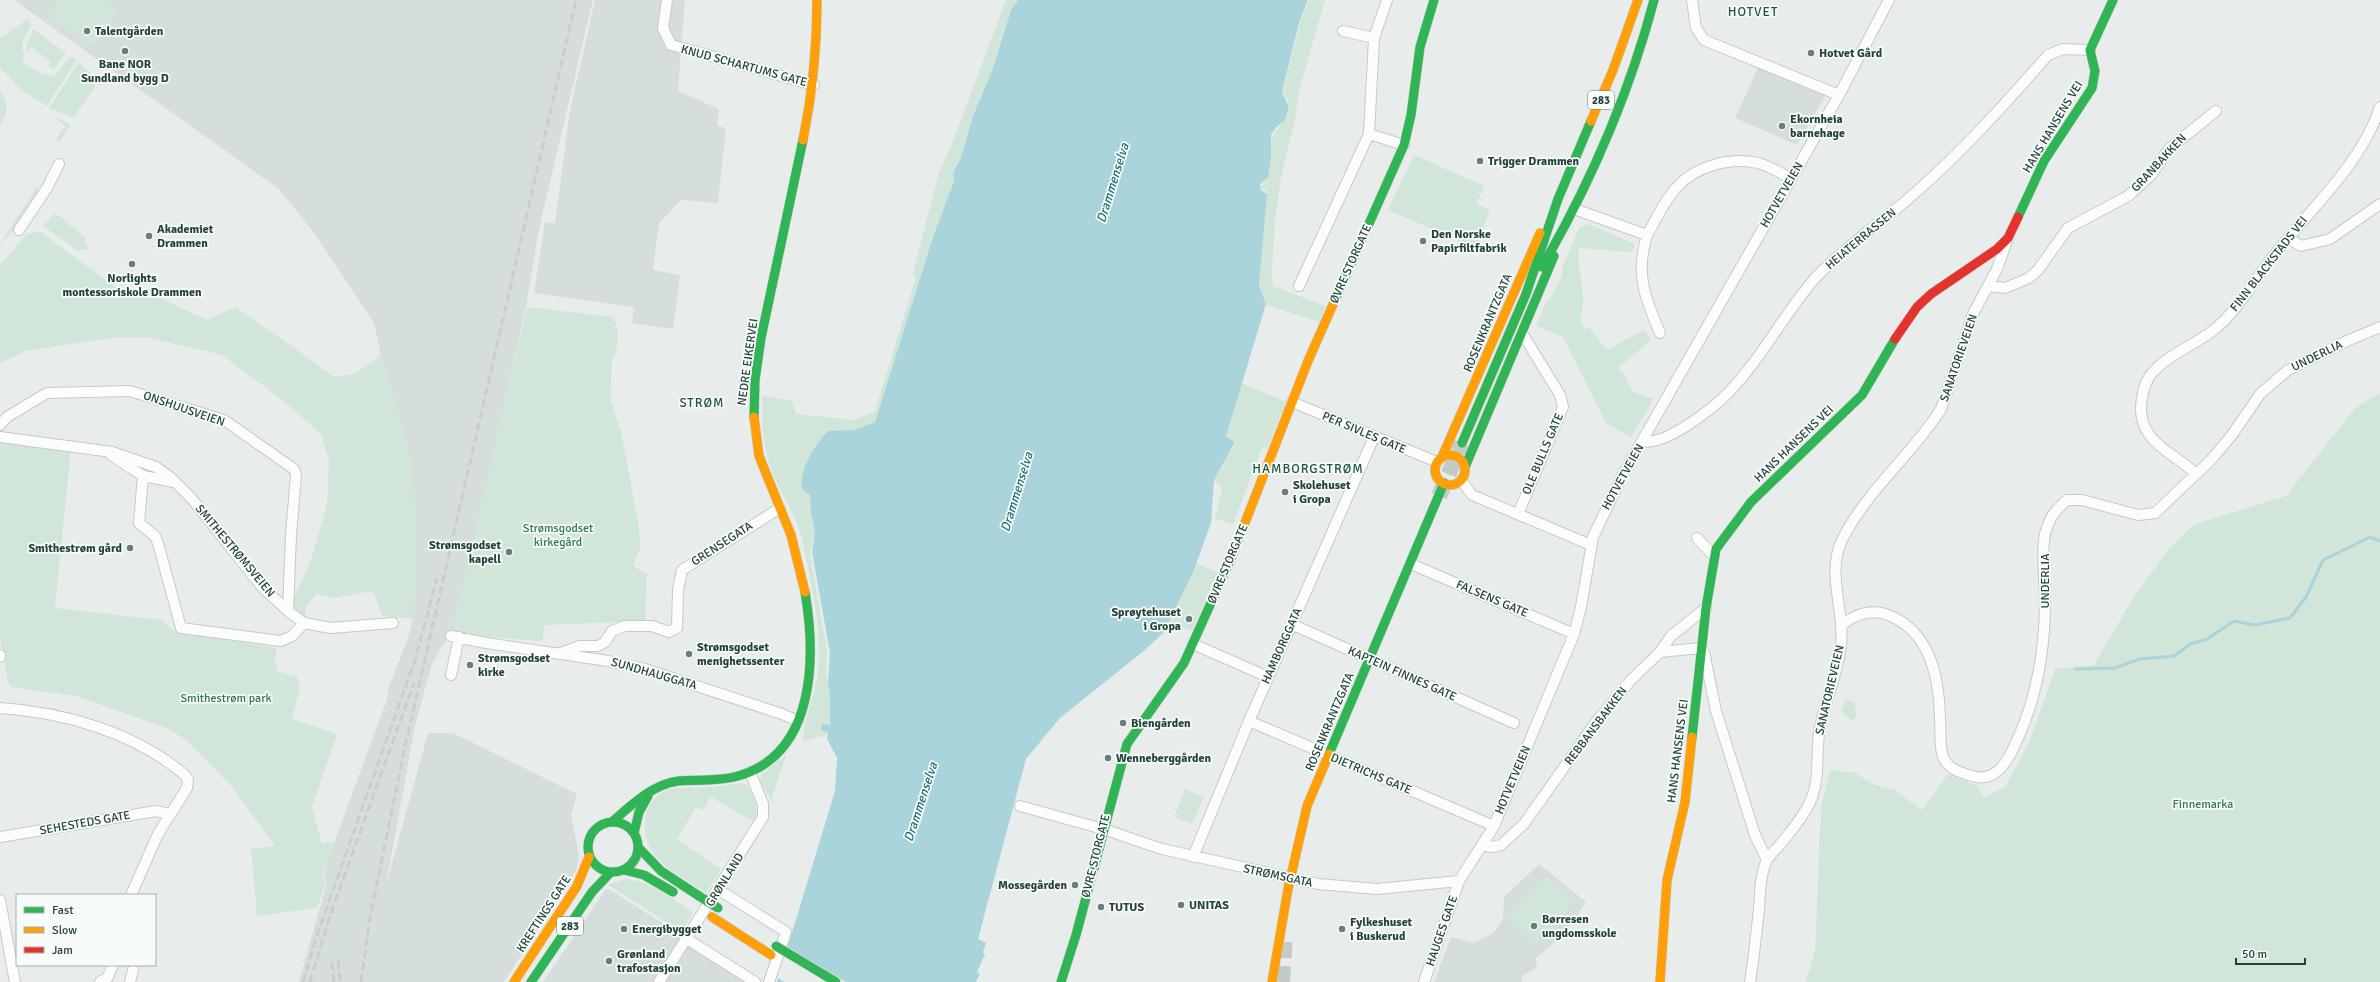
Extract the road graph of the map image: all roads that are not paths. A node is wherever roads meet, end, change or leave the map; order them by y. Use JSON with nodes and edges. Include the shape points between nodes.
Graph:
{"nodes":[{"id":1,"x":667,"y":0,"type":"edge"},
{"id":2,"x":817,"y":0,"type":"edge"},
{"id":3,"x":1387,"y":0,"type":"edge"},
{"id":4,"x":1434,"y":0,"type":"edge"},
{"id":5,"x":1638,"y":0,"type":"edge"},
{"id":6,"x":1654,"y":0,"type":"edge"},
{"id":7,"x":1692,"y":0,"type":"edge"},
{"id":8,"x":1889,"y":0,"type":"edge"},
{"id":9,"x":2113,"y":0,"type":"edge"},
{"id":10,"x":1343,"y":31,"type":"dead end"},
{"id":11,"x":1374,"y":38,"type":"junction"},
{"id":12,"x":2090,"y":50,"type":"junction"},
{"id":13,"x":814,"y":85,"type":"junction"},
{"id":14,"x":1839,"y":95,"type":"junction"},
{"id":15,"x":2380,"y":107,"type":"edge"},
{"id":16,"x":2216,"y":111,"type":"dead end"},
{"id":17,"x":1369,"y":134,"type":"junction"},
{"id":18,"x":1404,"y":145,"type":"junction"},
{"id":19,"x":59,"y":164,"type":"dead end"},
{"id":20,"x":1792,"y":179,"type":"junction"},
{"id":21,"x":1558,"y":199,"type":"junction"},
{"id":22,"x":2380,"y":204,"type":"edge"},
{"id":23,"x":1574,"y":209,"type":"junction"},
{"id":24,"x":19,"y":230,"type":"dead end"},
{"id":25,"x":1563,"y":231,"type":"junction"},
{"id":26,"x":1647,"y":235,"type":"junction"},
{"id":27,"x":2008,"y":238,"type":"junction"},
{"id":28,"x":2288,"y":238,"type":"junction"},
{"id":29,"x":1299,"y":286,"type":"dead end"},
{"id":30,"x":1988,"y":286,"type":"junction"},
{"id":31,"x":1526,"y":294,"type":"junction"},
{"id":32,"x":2380,"y":327,"type":"edge"},
{"id":33,"x":1522,"y":333,"type":"junction"},
{"id":34,"x":1660,"y":333,"type":"dead end"},
{"id":35,"x":1292,"y":402,"type":"junction"},
{"id":36,"x":0,"y":425,"type":"edge"},
{"id":37,"x":0,"y":437,"type":"edge"},
{"id":38,"x":1374,"y":437,"type":"junction"},
{"id":39,"x":1642,"y":441,"type":"junction"},
{"id":40,"x":1462,"y":442,"type":"tunnel mouth"},
{"id":41,"x":103,"y":450,"type":"junction"},
{"id":42,"x":1440,"y":460,"type":"junction"},
{"id":43,"x":1465,"y":467,"type":"junction"},
{"id":44,"x":2196,"y":474,"type":"junction"},
{"id":45,"x":143,"y":476,"type":"junction"},
{"id":46,"x":1461,"y":480,"type":"junction"},
{"id":47,"x":176,"y":483,"type":"junction"},
{"id":48,"x":1444,"y":483,"type":"junction"},
{"id":49,"x":780,"y":508,"type":"junction"},
{"id":50,"x":1518,"y":514,"type":"junction"},
{"id":51,"x":1697,"y":538,"type":"dead end"},
{"id":52,"x":1591,"y":545,"type":"junction"},
{"id":53,"x":1714,"y":556,"type":"junction"},
{"id":54,"x":1411,"y":564,"type":"junction"},
{"id":55,"x":1706,"y":608,"type":"junction"},
{"id":56,"x":288,"y":611,"type":"junction"},
{"id":57,"x":304,"y":622,"type":"junction"},
{"id":58,"x":393,"y":623,"type":"dead end"},
{"id":59,"x":1291,"y":624,"type":"junction"},
{"id":60,"x":1842,"y":624,"type":"junction"},
{"id":61,"x":1574,"y":634,"type":"junction"},
{"id":62,"x":1193,"y":644,"type":"junction"},
{"id":63,"x":1701,"y":648,"type":"junction"},
{"id":64,"x":1660,"y":652,"type":"junction"},
{"id":65,"x":558,"y":654,"type":"junction"},
{"id":66,"x":1370,"y":660,"type":"junction"},
{"id":67,"x":451,"y":675,"type":"dead end"},
{"id":68,"x":1268,"y":677,"type":"junction"},
{"id":69,"x":0,"y":708,"type":"edge"},
{"id":70,"x":798,"y":721,"type":"junction"},
{"id":71,"x":1249,"y":721,"type":"junction"},
{"id":72,"x":1514,"y":723,"type":"dead end"},
{"id":73,"x":1328,"y":755,"type":"junction"},
{"id":74,"x":750,"y":772,"type":"junction"},
{"id":75,"x":648,"y":796,"type":"junction"},
{"id":76,"x":1020,"y":806,"type":"dead end"},
{"id":77,"x":170,"y":814,"type":"junction"},
{"id":78,"x":612,"y":822,"type":"junction"},
{"id":79,"x":1494,"y":826,"type":"junction"},
{"id":80,"x":1102,"y":829,"type":"junction"},
{"id":81,"x":634,"y":833,"type":"junction"},
{"id":82,"x":0,"y":837,"type":"edge"},
{"id":83,"x":1483,"y":845,"type":"junction"},
{"id":84,"x":638,"y":847,"type":"junction"},
{"id":85,"x":589,"y":857,"type":"junction"},
{"id":86,"x":1193,"y":857,"type":"junction"},
{"id":87,"x":1767,"y":860,"type":"junction"},
{"id":88,"x":624,"y":870,"type":"junction"},
{"id":89,"x":611,"y":872,"type":"junction"},
{"id":90,"x":1290,"y":878,"type":"junction"},
{"id":91,"x":1459,"y":881,"type":"junction"},
{"id":92,"x":721,"y":886,"type":"junction"},
{"id":93,"x":131,"y":894,"type":"edge"},
{"id":94,"x":680,"y":897,"type":"dead end"},
{"id":95,"x":0,"y":900,"type":"edge"},
{"id":96,"x":693,"y":904,"type":"dead end"},
{"id":97,"x":721,"y":910,"type":"dead end"},
{"id":98,"x":1,"y":911,"type":"edge"},
{"id":99,"x":687,"y":940,"type":"junction"},
{"id":100,"x":773,"y":944,"type":"dead end"},
{"id":101,"x":788,"y":965,"type":"dead end"},
{"id":102,"x":112,"y":966,"type":"edge"},
{"id":103,"x":133,"y":970,"type":"dead end"},
{"id":104,"x":15,"y":982,"type":"edge"},
{"id":105,"x":100,"y":982,"type":"edge"},
{"id":106,"x":130,"y":982,"type":"edge"},
{"id":107,"x":514,"y":982,"type":"edge"},
{"id":108,"x":532,"y":982,"type":"edge"},
{"id":109,"x":659,"y":982,"type":"edge"},
{"id":110,"x":754,"y":982,"type":"edge"},
{"id":111,"x":769,"y":982,"type":"edge"},
{"id":112,"x":836,"y":982,"type":"edge"},
{"id":113,"x":1060,"y":982,"type":"edge"},
{"id":114,"x":1272,"y":982,"type":"edge"},
{"id":115,"x":1424,"y":982,"type":"edge"},
{"id":116,"x":1660,"y":982,"type":"edge"},
{"id":117,"x":1750,"y":982,"type":"edge"}],
"edges":[{"from":1,"to":13,"type":"street","name":"KNUD SCHARTUMS GATE","via":[[663,28],[671,46]]},
{"from":2,"to":13,"type":"main road","name":"NEDRE EIKERVEI"},
{"from":3,"to":11,"type":"street"},
{"from":4,"to":18,"type":"main road","name":"ØVRE STORGATE","via":[[1420,47],[1411,115]]},
{"from":5,"to":21,"type":"main road","name":"ROSENKRANTZGATA","number":"283","via":[[1613,70]]},
{"from":6,"to":23,"type":"main road","name":"ROSENKRANTZGATA","number":"283","via":[[1637,58],[1616,115]]},
{"from":7,"to":14,"type":"street","via":[[1696,28],[1704,40]]},
{"from":8,"to":14,"type":"street","name":"HOTVETVEIEN"},
{"from":9,"to":12,"type":"main road"},
{"from":10,"to":11,"type":"street"},
{"from":11,"to":17,"type":"street"},
{"from":12,"to":27,"type":"main road","name":"HANS HANSENS VEI","via":[[2095,71],[2092,88],[2044,162]]},
{"from":12,"to":39,"type":"street","name":"HEIATERRASSEN","via":[[2063,49],[2048,55],[1962,151],[1817,277],[1727,394],[1697,419],[1655,441]]},
{"from":13,"to":49,"type":"main road","name":"NEDRE EIKERVEI","via":[[770,300],[752,407],[756,447]]},
{"from":14,"to":20,"type":"street","name":"HOTVETVEIEN"},
{"from":15,"to":28,"type":"street","name":"FINN BLACKSTADS VEI","via":[[2358,151]]},
{"from":16,"to":30,"type":"street","name":"GRANBAKKEN","via":[[2170,148],[2151,174],[2128,196],[2068,228],[2038,270],[2029,278],[2005,288]]},
{"from":17,"to":18,"type":"street"},
{"from":17,"to":29,"type":"street"},
{"from":18,"to":35,"type":"main road","name":"ØVRE STORGATE"},
{"from":19,"to":24,"type":"street","via":[[47,188]]},
{"from":20,"to":26,"type":"street","via":[[1769,167],[1747,162],[1726,162],[1694,172],[1676,188]]},
{"from":20,"to":39,"type":"street","name":"HOTVETVEIEN"},
{"from":21,"to":31,"type":"main road","name":"ROSENKRANTZGATA","number":"283"},
{"from":21,"to":42,"type":"main road","name":"ROSENKRANTZGATA","via":[[1536,242]]},
{"from":22,"to":28,"type":"street","via":[[2330,239],[2301,246]]},
{"from":23,"to":25,"type":"main road","name":"ROSENKRANTZGATA","number":"283"},
{"from":23,"to":26,"type":"street"},
{"from":25,"to":31,"type":"main road","name":"ROSENKRANTZGATA","number":"283"},
{"from":25,"to":33,"type":"main road","name":"ROSENKRANTZGATA"},
{"from":26,"to":34,"type":"street","via":[[1642,253],[1642,287]]},
{"from":27,"to":30,"type":"street","name":"SANATORIEVEIEN","via":[[2006,249]]},
{"from":27,"to":53,"type":"main road","name":"HANS HANSENS VEI","via":[[1997,249],[1931,294],[1917,307],[1862,395],[1751,502],[1719,543]]},
{"from":28,"to":44,"type":"street","name":"FINN BLACKSTADS VEI","via":[[2238,307],[2211,332],[2167,360],[2151,374],[2143,391],[2140,408],[2145,429],[2158,446],[2184,462]]},
{"from":30,"to":60,"type":"street","name":"SANATORIEVEIEN","via":[[1973,314],[1941,409],[1863,507],[1842,540],[1836,558],[1835,574]]},
{"from":31,"to":40,"type":"main road","name":"ROSENKRANTZGATA","number":"283"},
{"from":32,"to":44,"type":"street","name":"UNDERLIA","via":[[2288,370],[2260,394],[2232,435]]},
{"from":33,"to":43,"type":"main road","name":"ROSENKRANTZGATA"},
{"from":33,"to":50,"type":"street","name":"OLE BULLS GATE","via":[[1560,395],[1563,407]]},
{"from":35,"to":38,"type":"street","name":"PER SIVLES GATE"},
{"from":35,"to":62,"type":"main road","name":"ØVRE STORGATE","via":[[1241,534]]},
{"from":36,"to":56,"type":"street","name":"ONSHUUSVEIEN","via":[[8,417],[47,393],[122,390],[224,420],[294,469],[296,475],[290,535]]},
{"from":37,"to":41,"type":"street","name":"SMITHESTRØMSVEIEN"},
{"from":38,"to":42,"type":"street","name":"PER SIVLES GATE"},
{"from":38,"to":59,"type":"street","name":"HAMBORGGATA"},
{"from":39,"to":52,"type":"street","name":"HOTVETVEIEN","via":[[1598,524]]},
{"from":41,"to":45,"type":"street"},
{"from":41,"to":47,"type":"street","name":"SMITHESTRØMSVEIEN","via":[[156,467]]},
{"from":42,"to":43,"type":"main road","via":[[1456,456]]},
{"from":42,"to":48,"type":"main road","via":[[1436,472]]},
{"from":43,"to":46,"type":"main road"},
{"from":44,"to":60,"type":"street","name":"UNDERLIA","via":[[2155,513],[2138,515],[2082,500],[2067,500],[2052,513],[2045,536],[2045,631],[2041,673],[2020,736],[2006,764],[1993,776],[1976,777],[1955,771],[1943,757],[1936,676],[1928,652],[1917,635],[1899,620],[1884,613],[1867,611]]},
{"from":45,"to":47,"type":"street"},
{"from":45,"to":57,"type":"street","via":[[139,522],[155,536],[158,543],[181,628],[281,640],[292,636]]},
{"from":46,"to":48,"type":"main road","via":[[1453,484]]},
{"from":46,"to":50,"type":"street","via":[[1472,495]]},
{"from":47,"to":56,"type":"street","name":"SMITHESTRØMSVEIEN","via":[[192,499],[262,587]]},
{"from":48,"to":54,"type":"main road","name":"ROSENKRANTZGATA"},
{"from":49,"to":65,"type":"street","name":"GRENSEGATA","via":[[682,570],[674,630],[669,632],[652,626],[625,626],[612,631],[605,642],[598,646],[580,646]]},
{"from":49,"to":70,"type":"main road","name":"NEDRE EIKERVEI","via":[[798,560],[810,624],[811,664]]},
{"from":50,"to":52,"type":"street"},
{"from":51,"to":53,"type":"street"},
{"from":52,"to":61,"type":"street","name":"HOTVETVEIEN"},
{"from":53,"to":55,"type":"main road","name":"HANS HANSENS VEI"},
{"from":54,"to":61,"type":"street","name":"FALSENS GATE"},
{"from":54,"to":66,"type":"main road","name":"ROSENKRANTZGATA"},
{"from":55,"to":63,"type":"main road","name":"HANS HANSENS VEI"},
{"from":55,"to":64,"type":"street","name":"REBBANSBAKKEN","via":[[1671,636]]},
{"from":56,"to":57,"type":"street","name":"SMITHESTRØMSVEIEN"},
{"from":57,"to":58,"type":"street","via":[[331,628]]},
{"from":59,"to":66,"type":"street","name":"KAPTEIN FINNES GATE"},
{"from":59,"to":68,"type":"street","name":"HAMBORGGATA"},
{"from":60,"to":87,"type":"street","name":"SANATORIEVEIEN","via":[[1841,647],[1819,733],[1816,786],[1811,802]]},
{"from":61,"to":79,"type":"street","name":"HOTVETVEIEN"},
{"from":62,"to":68,"type":"street"},
{"from":62,"to":80,"type":"main road","name":"ØVRE STORGATE","via":[[1184,663],[1127,744]]},
{"from":63,"to":64,"type":"street"},
{"from":63,"to":87,"type":"street","via":[[1707,662],[1716,711],[1755,835]]},
{"from":63,"to":116,"type":"main road","name":"HANS HANSENS VEI","via":[[1685,802],[1666,880]]},
{"from":64,"to":83,"type":"street","name":"REBBANSBAKKEN","via":[[1631,680],[1596,722],[1524,824],[1501,845]]},
{"from":65,"to":67,"type":"street","name":"SUNDHAUGGATA","via":[[455,637]]},
{"from":65,"to":70,"type":"street","name":"SUNDHAUGGATA","via":[[645,669]]},
{"from":66,"to":72,"type":"street","name":"KAPTEIN FINNES GATE"},
{"from":66,"to":73,"type":"main road","name":"ROSENKRANTZGATA"},
{"from":68,"to":71,"type":"street","name":"HAMBORGGATA"},
{"from":69,"to":77,"type":"street","via":[[31,711],[86,723],[159,756],[177,768],[188,780],[185,793]]},
{"from":70,"to":74,"type":"main road","via":[[776,754]]},
{"from":71,"to":73,"type":"street","name":"DIETRICHS GATE"},
{"from":71,"to":86,"type":"street","name":"HAMBORGGATA"},
{"from":73,"to":79,"type":"street","name":"DIETRICHS GATE"},
{"from":73,"to":90,"type":"main road","name":"ROSENKRANTZGATA","via":[[1307,806]]},
{"from":74,"to":75,"type":"main road","via":[[729,780],[670,783]]},
{"from":74,"to":92,"type":"street","name":"GRØNLAND","via":[[763,804],[763,817]]},
{"from":75,"to":78,"type":"main road","via":[[634,802]]},
{"from":75,"to":81,"type":"main road","via":[[639,812]]},
{"from":76,"to":80,"type":"street","name":"STRØMSGATA"},
{"from":77,"to":82,"type":"street","name":"SEHESTEDS GATE","via":[[156,811]]},
{"from":77,"to":93,"type":"street","via":[[150,849]]},
{"from":78,"to":81,"type":"main road","via":[[622,824]]},
{"from":78,"to":85,"type":"main road","number":"283","via":[[597,828],[592,834],[588,842]]},
{"from":79,"to":83,"type":"street","name":"HOTVETVEIEN"},
{"from":80,"to":86,"type":"street","name":"STRØMSGATA"},
{"from":80,"to":113,"type":"main road","name":"ØVRE STORGATE","via":[[1076,934]]},
{"from":81,"to":84,"type":"main road"},
{"from":83,"to":91,"type":"street","name":"HOTVETVEIEN"},
{"from":84,"to":88,"type":"main road","via":[[631,863]]},
{"from":84,"to":97,"type":"main road","bridge":true,"via":[[661,871]]},
{"from":85,"to":89,"type":"main road","via":[[598,867]]},
{"from":85,"to":107,"type":"main road","name":"KREFTINGS GATE","number":"283","via":[[577,886]]},
{"from":86,"to":90,"type":"street","name":"STRØMSGATA"},
{"from":87,"to":117,"type":"street","name":"SANATORIEVEIEN","via":[[1761,885]]},
{"from":88,"to":89,"type":"main road"},
{"from":88,"to":94,"type":"main road","via":[[650,877]]},
{"from":89,"to":108,"type":"main road","number":"283","via":[[592,892]]},
{"from":90,"to":91,"type":"street","name":"STRØMSGATA","via":[[1318,884],[1377,889]]},
{"from":90,"to":114,"type":"main road","name":"ROSENKRANTZGATA"},
{"from":91,"to":115,"type":"street","name":"HAUGES GATE"},
{"from":92,"to":99,"type":"street","name":"GRØNLAND"},
{"from":92,"to":111,"type":"street","via":[[786,932]]},
{"from":95,"to":98,"type":"street"},
{"from":96,"to":101,"type":"main road"},
{"from":98,"to":104,"type":"street"},
{"from":99,"to":109,"type":"street","name":"GRØNLAND"},
{"from":99,"to":110,"type":"street"},
{"from":100,"to":112,"type":"main road","bridge":true},
{"from":102,"to":105,"type":"street","via":[[108,976]]},
{"from":103,"to":106,"type":"street"}]}
